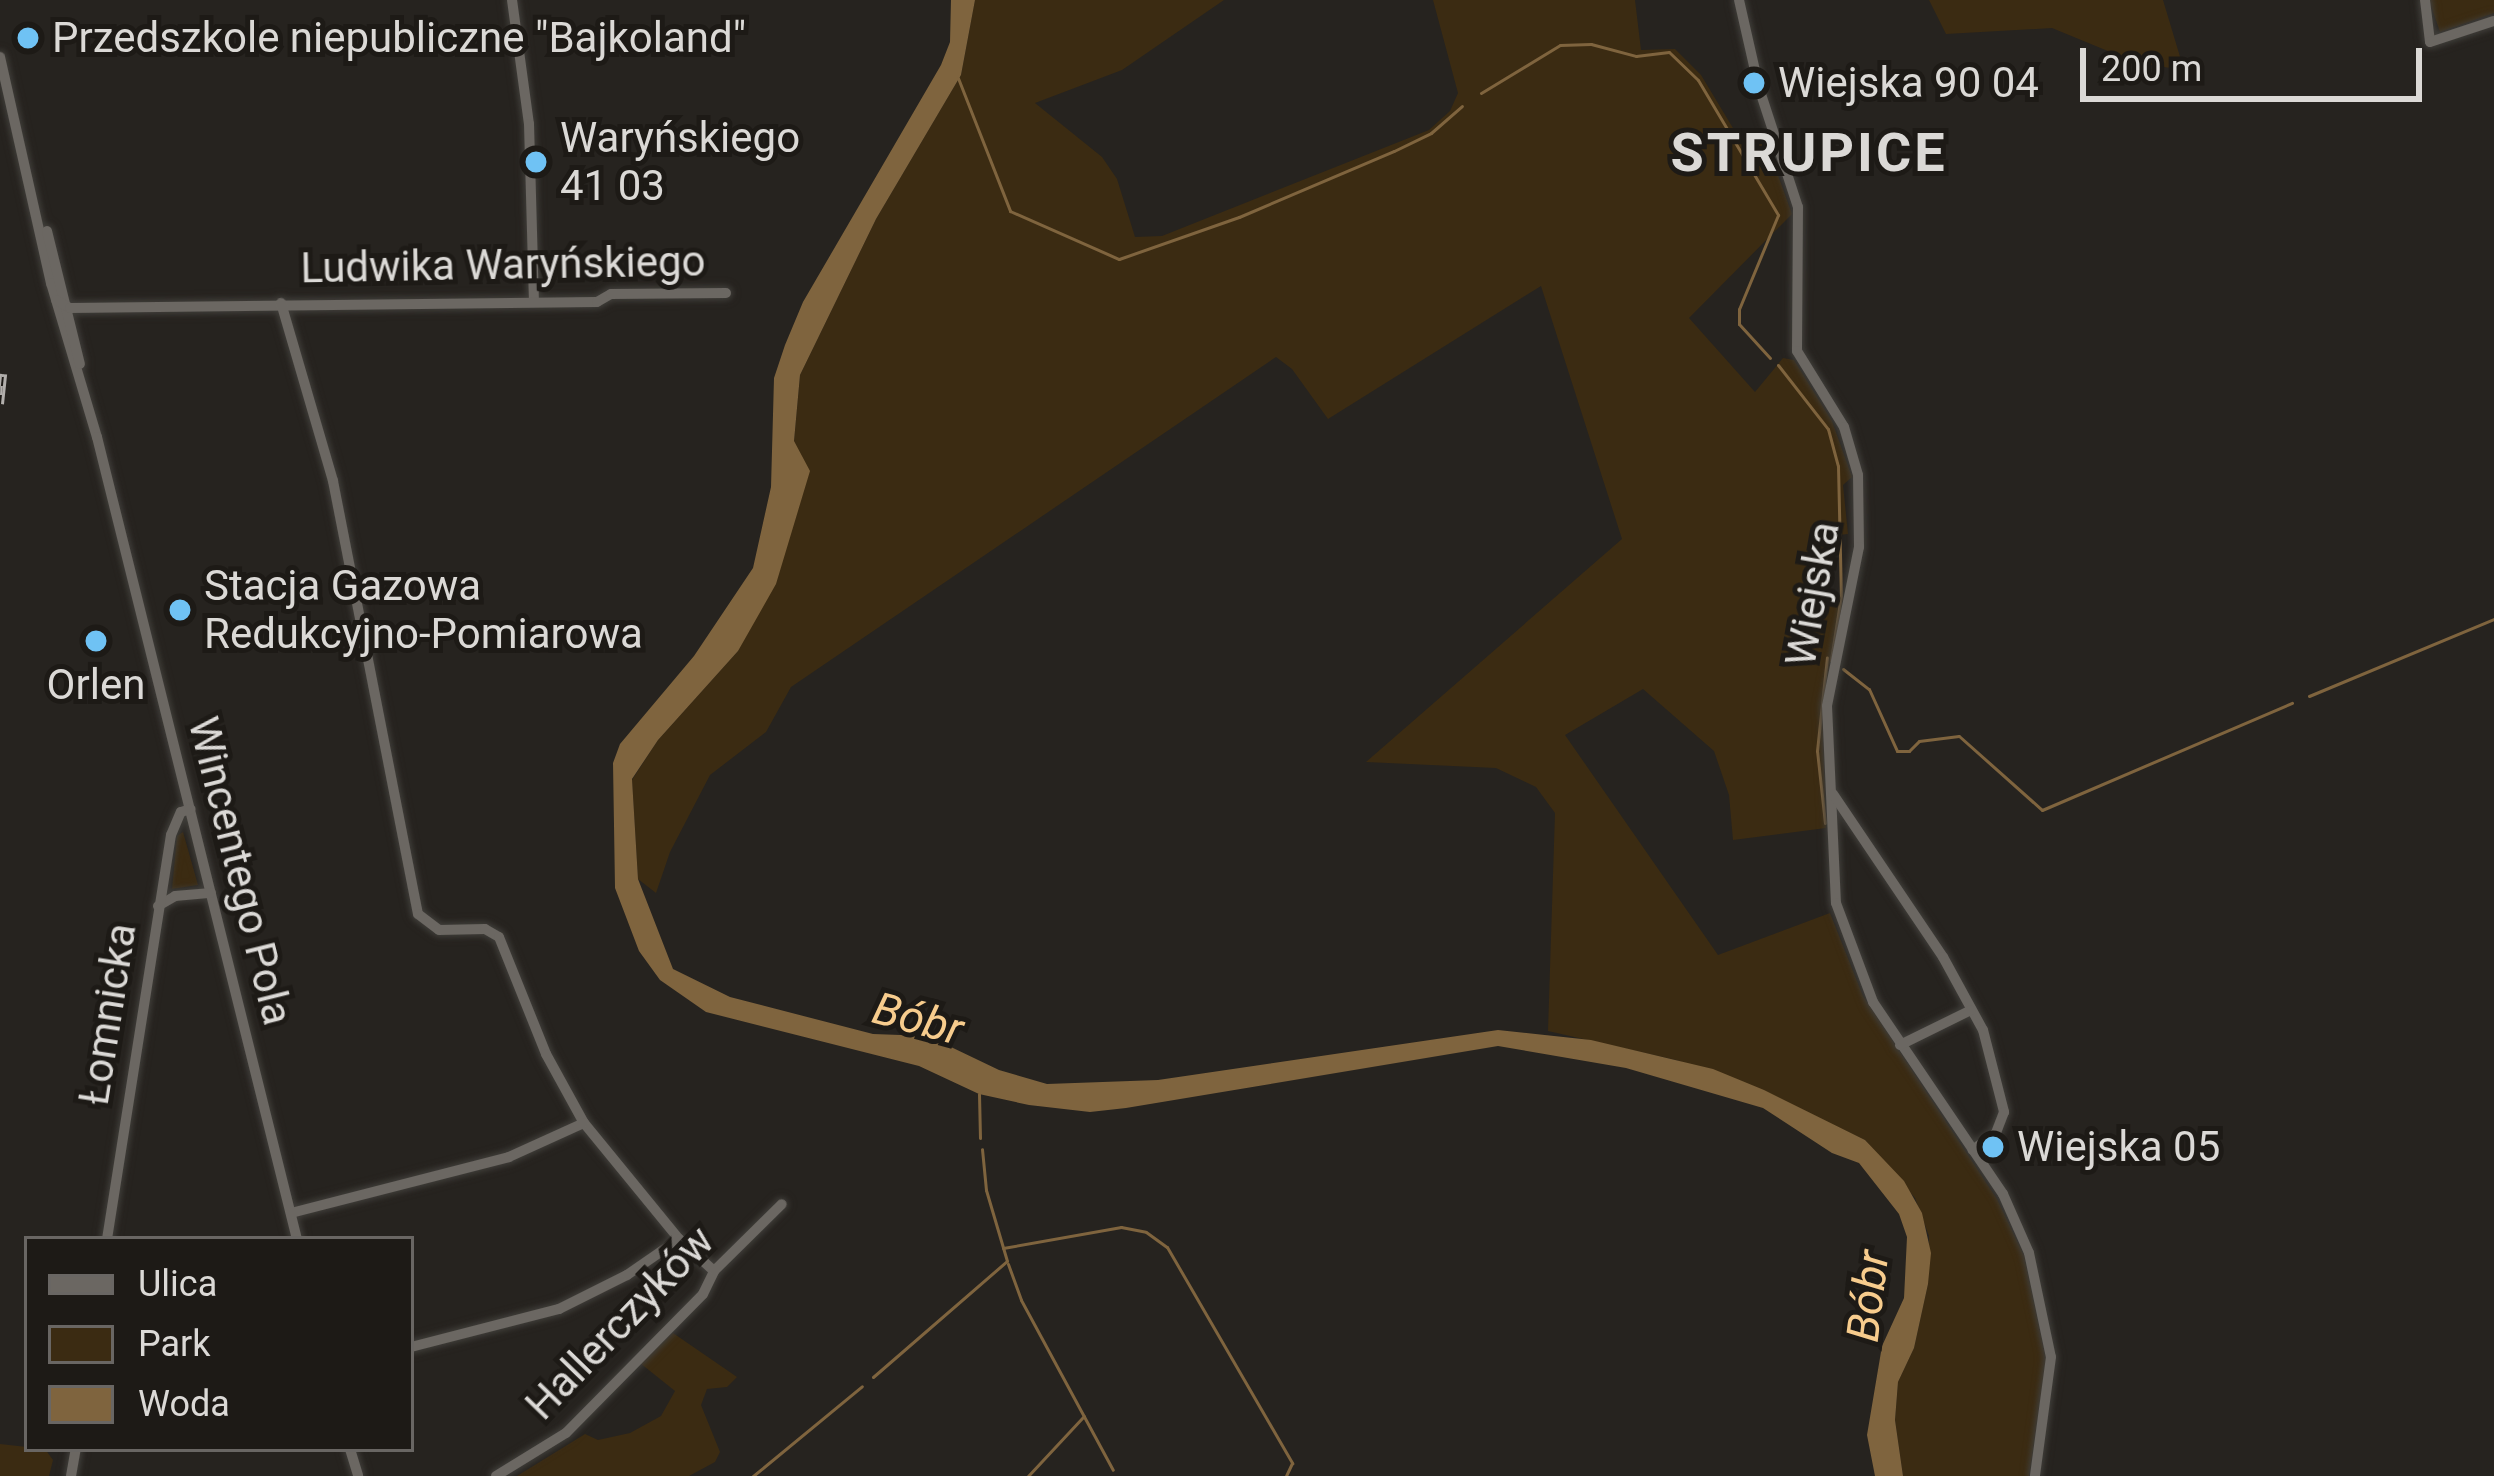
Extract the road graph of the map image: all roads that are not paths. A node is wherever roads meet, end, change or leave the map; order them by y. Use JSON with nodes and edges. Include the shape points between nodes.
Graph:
{"nodes":[{"id":1,"x":512,"y":0,"type":"edge"},
{"id":2,"x":1739,"y":0,"type":"edge"},
{"id":3,"x":2425,"y":0,"type":"edge"},
{"id":4,"x":2494,"y":21,"type":"edge"},
{"id":5,"x":0,"y":57,"type":"edge"},
{"id":6,"x":38,"y":208,"type":"junction"},
{"id":7,"x":726,"y":293,"type":"dead end"},
{"id":8,"x":56,"y":300,"type":"junction"},
{"id":9,"x":535,"y":302,"type":"junction"},
{"id":10,"x":281,"y":303,"type":"junction"},
{"id":11,"x":70,"y":308,"type":"junction"},
{"id":12,"x":82,"y":379,"type":"junction"},
{"id":13,"x":1832,"y":792,"type":"junction"},
{"id":14,"x":191,"y":809,"type":"junction"},
{"id":15,"x":211,"y":893,"type":"junction"},
{"id":16,"x":158,"y":906,"type":"junction"},
{"id":17,"x":1971,"y":1010,"type":"junction"},
{"id":18,"x":1900,"y":1045,"type":"junction"},
{"id":19,"x":584,"y":1123,"type":"junction"},
{"id":20,"x":1973,"y":1150,"type":"junction"},
{"id":21,"x":782,"y":1204,"type":"dead end"},
{"id":22,"x":290,"y":1213,"type":"junction"},
{"id":23,"x":107,"y":1236,"type":"edge"},
{"id":24,"x":296,"y":1236,"type":"edge"},
{"id":25,"x":679,"y":1239,"type":"junction"},
{"id":26,"x":714,"y":1270,"type":"junction"},
{"id":27,"x":414,"y":1346,"type":"edge"},
{"id":28,"x":496,"y":1476,"type":"edge"},
{"id":29,"x":2036,"y":1476,"type":"edge"}],
"edges":[{"from":1,"to":9,"type":"street","via":[[529,124]]},
{"from":2,"to":13,"type":"street","name":"Wiejska","via":[[1798,207],[1797,351],[1844,427],[1858,475],[1859,547],[1827,706]]},
{"from":3,"to":4,"type":"street","via":[[2430,42]]},
{"from":5,"to":6,"type":"street","name":"Wincentego Pola"},
{"from":6,"to":8,"type":"street","name":"Wincentego Pola"},
{"from":6,"to":11,"type":"street","name":"Wincentego Pola"},
{"from":7,"to":9,"type":"street","name":"Ludwika Waryńskiego"},
{"from":8,"to":11,"type":"street"},
{"from":8,"to":12,"type":"street","name":"Wincentego Pola"},
{"from":9,"to":10,"type":"street","name":"Ludwika Waryńskiego"},
{"from":10,"to":11,"type":"street","name":"Ludwika Waryńskiego"},
{"from":10,"to":19,"type":"street","name":"Ludwika Waryńskiego","via":[[334,481],[415,905],[439,930],[494,931]]},
{"from":11,"to":12,"type":"street","name":"Wincentego Pola"},
{"from":12,"to":14,"type":"street","name":"Wincentego Pola"},
{"from":13,"to":17,"type":"street"},
{"from":13,"to":18,"type":"street","name":"Wiejska","via":[[1844,935]]},
{"from":14,"to":15,"type":"street","name":"Wincentego Pola"},
{"from":14,"to":16,"type":"street","name":"Łomnicka","via":[[174,821]]},
{"from":15,"to":16,"type":"street"},
{"from":15,"to":22,"type":"street","name":"Wincentego Pola"},
{"from":16,"to":23,"type":"street","name":"Łomnicka"},
{"from":17,"to":18,"type":"street"},
{"from":17,"to":20,"type":"street","via":[[2004,1112],[1996,1133]]},
{"from":18,"to":20,"type":"street","name":"Wiejska"},
{"from":19,"to":22,"type":"street","via":[[509,1157]]},
{"from":19,"to":25,"type":"street"},
{"from":20,"to":29,"type":"street","name":"Wiejska","via":[[2017,1225],[2048,1324],[2050,1388]]},
{"from":21,"to":26,"type":"street","name":"Hallerczyków"},
{"from":22,"to":24,"type":"street","name":"Wincentego Pola"},
{"from":25,"to":26,"type":"street"},
{"from":25,"to":27,"type":"street","via":[[559,1309]]},
{"from":26,"to":28,"type":"street","name":"Hallerczyków","via":[[703,1294],[566,1433]]}]}
